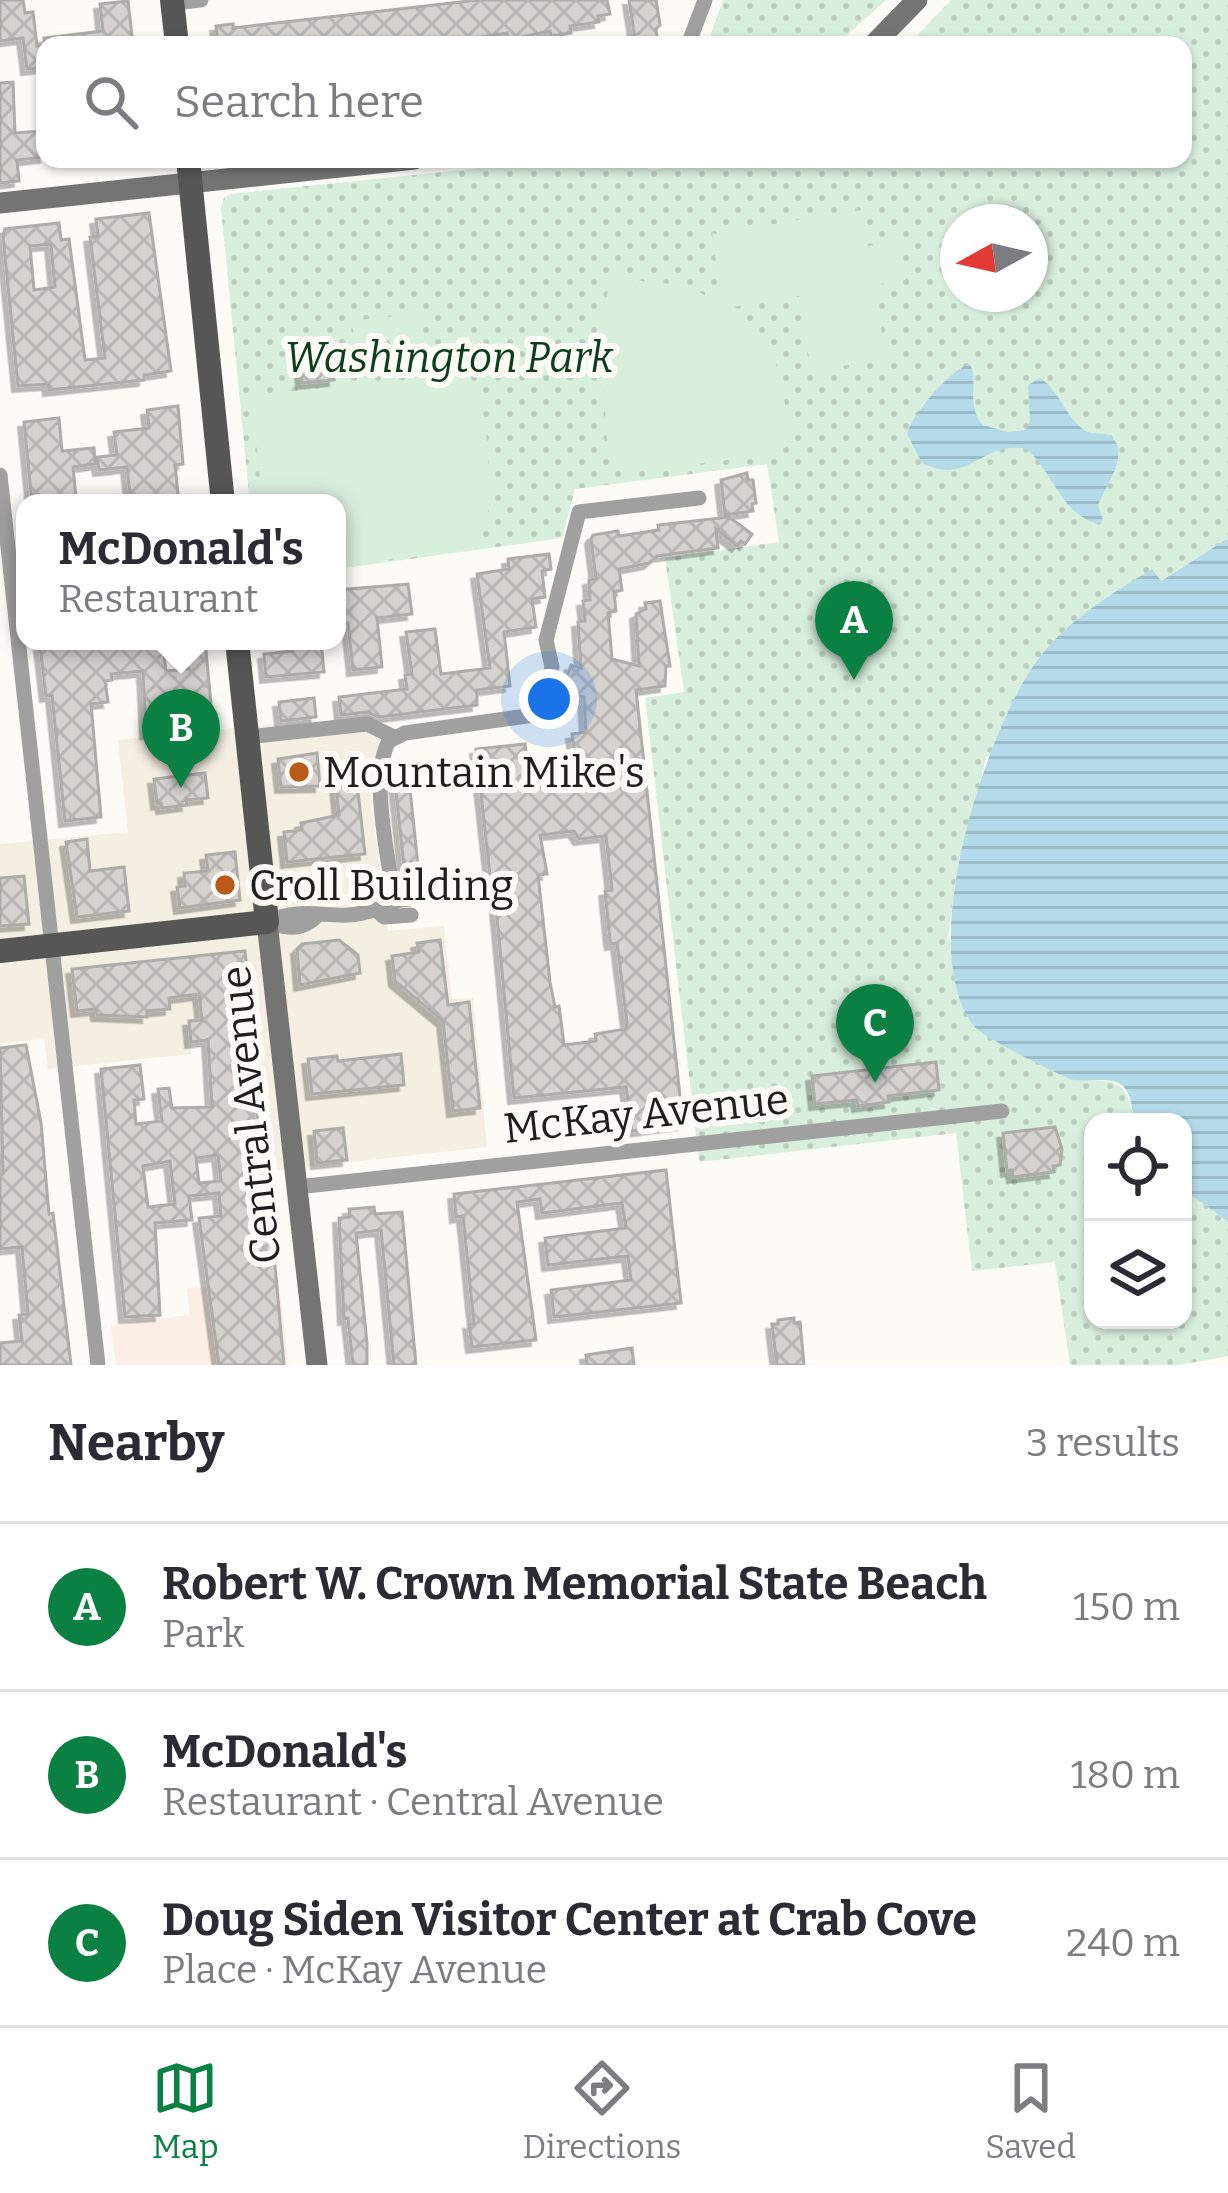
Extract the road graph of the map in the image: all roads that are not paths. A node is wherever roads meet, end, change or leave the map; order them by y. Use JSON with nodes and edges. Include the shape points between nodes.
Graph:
{"nodes":[{"id":1,"x":202,"y":0,"type":"edge"},
{"id":2,"x":704,"y":0,"type":"edge"},
{"id":3,"x":916,"y":0,"type":"edge"},
{"id":4,"x":173,"y":2,"type":"edge"},
{"id":5,"x":176,"y":36,"type":"edge"},
{"id":6,"x":691,"y":36,"type":"edge"},
{"id":7,"x":882,"y":36,"type":"edge"},
{"id":8,"x":246,"y":168,"type":"edge"},
{"id":9,"x":189,"y":171,"type":"edge"},
{"id":10,"x":0,"y":203,"type":"edge"},
{"id":11,"x":0,"y":475,"type":"edge"},
{"id":12,"x":222,"y":494,"type":"edge"},
{"id":13,"x":699,"y":498,"type":"dead end"},
{"id":14,"x":13,"y":617,"type":"edge"},
{"id":15,"x":17,"y":650,"type":"edge"},
{"id":16,"x":237,"y":650,"type":"edge"},
{"id":17,"x":247,"y":737,"type":"junction"},
{"id":18,"x":394,"y":737,"type":"junction"},
{"id":19,"x":267,"y":922,"type":"junction"},
{"id":20,"x":51,"y":945,"type":"junction"},
{"id":21,"x":0,"y":951,"type":"edge"},
{"id":22,"x":1003,"y":1111,"type":"dead end"},
{"id":23,"x":297,"y":1187,"type":"junction"},
{"id":24,"x":98,"y":1365,"type":"edge"},
{"id":25,"x":317,"y":1365,"type":"edge"}],
"edges":[{"from":1,"to":4,"type":"street"},
{"from":2,"to":6,"type":"street"},
{"from":3,"to":7,"type":"main road"},
{"from":4,"to":5,"type":"main road"},
{"from":8,"to":9,"type":"main road"},
{"from":9,"to":10,"type":"main road"},
{"from":9,"to":12,"type":"main road"},
{"from":11,"to":14,"type":"street"},
{"from":13,"to":18,"type":"street","via":[[579,512],[546,640],[552,667],[541,714]]},
{"from":15,"to":20,"type":"street"},
{"from":16,"to":17,"type":"main road","name":"Central Avenue"},
{"from":17,"to":18,"type":"street","via":[[367,724]]},
{"from":17,"to":19,"type":"main road","name":"Central Avenue"},
{"from":18,"to":19,"type":"street","via":[[381,782],[405,904],[317,916],[287,912]]},
{"from":19,"to":20,"type":"main road"},
{"from":19,"to":23,"type":"main road","name":"Central Avenue"},
{"from":20,"to":21,"type":"main road"},
{"from":20,"to":24,"type":"street"},
{"from":22,"to":23,"type":"street","name":"McKay Avenue"},
{"from":23,"to":25,"type":"main road","name":"Central Avenue"}]}
